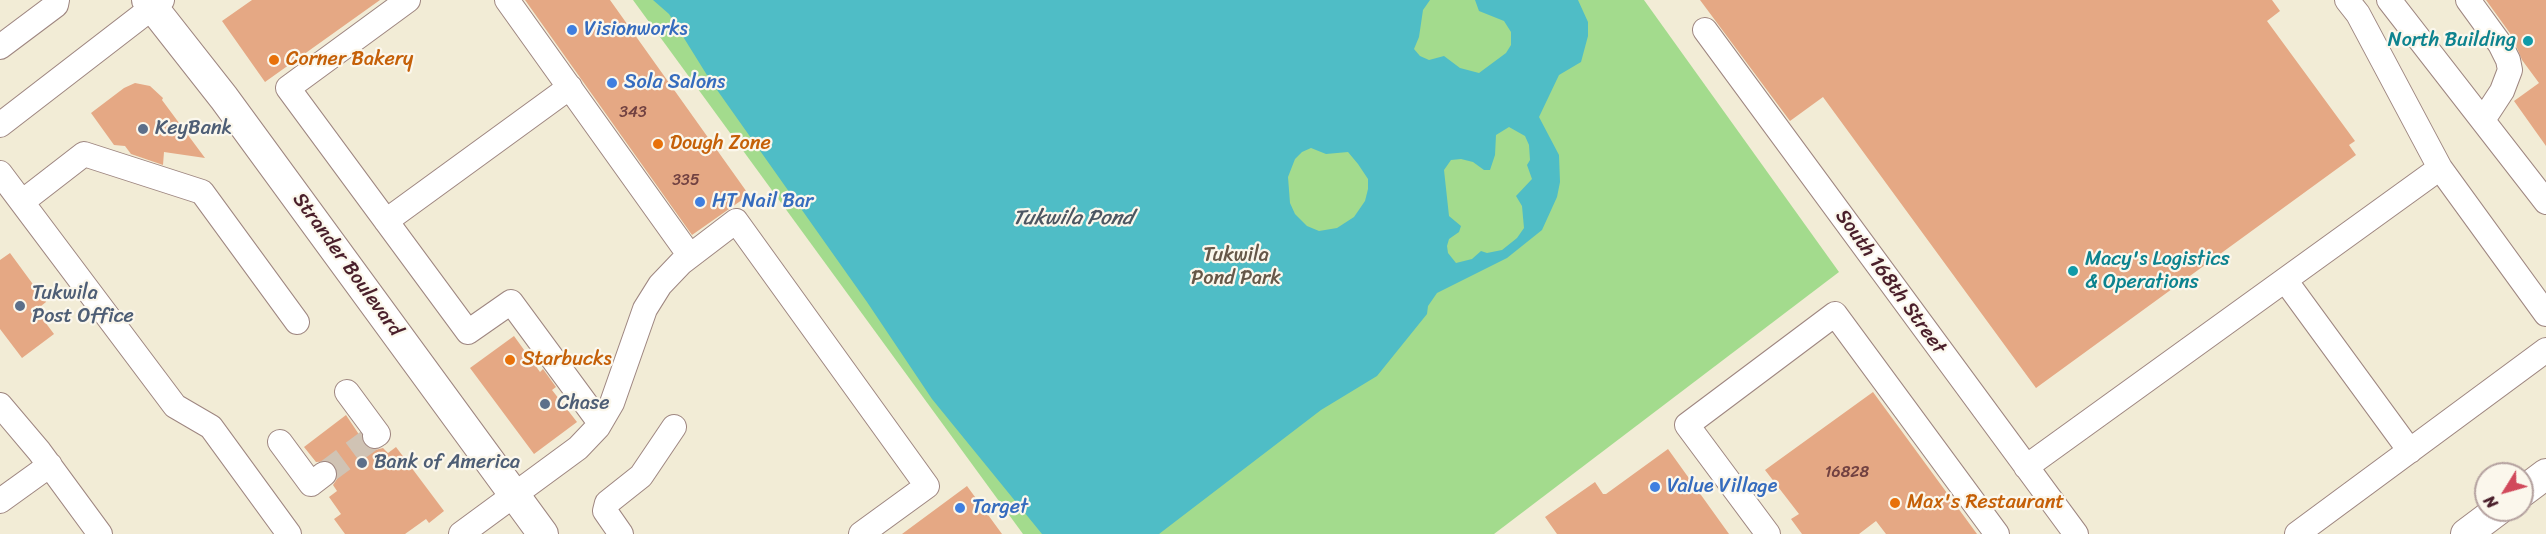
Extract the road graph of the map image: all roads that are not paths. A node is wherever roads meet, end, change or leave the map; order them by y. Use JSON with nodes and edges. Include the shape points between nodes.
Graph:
{"nodes":[{"id":1,"x":57,"y":0,"type":"edge"},
{"id":2,"x":408,"y":0,"type":"edge"},
{"id":3,"x":507,"y":0,"type":"edge"},
{"id":4,"x":2347,"y":0,"type":"edge"},
{"id":5,"x":2389,"y":0,"type":"edge"},
{"id":6,"x":2468,"y":0,"type":"edge"},
{"id":7,"x":154,"y":2,"type":"edge"},
{"id":8,"x":1705,"y":30,"type":"dead end"},
{"id":9,"x":0,"y":47,"type":"edge"},
{"id":10,"x":570,"y":87,"type":"junction"},
{"id":11,"x":2483,"y":120,"type":"junction"},
{"id":12,"x":0,"y":125,"type":"edge"},
{"id":13,"x":2440,"y":168,"type":"junction"},
{"id":14,"x":0,"y":173,"type":"edge"},
{"id":15,"x":22,"y":202,"type":"junction"},
{"id":16,"x":2546,"y":202,"type":"edge"},
{"id":17,"x":386,"y":221,"type":"junction"},
{"id":18,"x":690,"y":256,"type":"junction"},
{"id":19,"x":2285,"y":280,"type":"junction"},
{"id":20,"x":2546,"y":314,"type":"edge"},
{"id":21,"x":297,"y":322,"type":"dead end"},
{"id":22,"x":2546,"y":350,"type":"edge"},
{"id":23,"x":347,"y":392,"type":"dead end"},
{"id":24,"x":0,"y":405,"type":"edge"},
{"id":25,"x":600,"y":423,"type":"junction"},
{"id":26,"x":675,"y":426,"type":"dead end"},
{"id":27,"x":375,"y":436,"type":"dead end"},
{"id":28,"x":280,"y":442,"type":"dead end"},
{"id":29,"x":2410,"y":451,"type":"junction"},
{"id":30,"x":50,"y":465,"type":"junction"},
{"id":31,"x":2026,"y":466,"type":"junction"},
{"id":32,"x":324,"y":474,"type":"tunnel mouth"},
{"id":33,"x":4,"y":491,"type":"edge"},
{"id":34,"x":515,"y":494,"type":"junction"},
{"id":35,"x":2482,"y":522,"type":"edge"},
{"id":36,"x":100,"y":534,"type":"edge"},
{"id":37,"x":289,"y":534,"type":"edge"},
{"id":38,"x":461,"y":534,"type":"edge"},
{"id":39,"x":543,"y":534,"type":"edge"},
{"id":40,"x":621,"y":534,"type":"edge"},
{"id":41,"x":861,"y":534,"type":"edge"},
{"id":42,"x":1768,"y":534,"type":"edge"},
{"id":43,"x":1997,"y":534,"type":"edge"},
{"id":44,"x":2076,"y":534,"type":"edge"},
{"id":45,"x":2297,"y":534,"type":"edge"},
{"id":46,"x":2466,"y":534,"type":"edge"}],
"edges":[{"from":1,"to":9,"type":"street","via":[[56,5]]},
{"from":2,"to":17,"type":"street","via":[[288,88]]},
{"from":3,"to":10,"type":"street"},
{"from":4,"to":13,"type":"street"},
{"from":5,"to":11,"type":"street"},
{"from":6,"to":11,"type":"street","via":[[2500,44],[2510,70]]},
{"from":7,"to":12,"type":"street"},
{"from":7,"to":34,"type":"main road","name":"Strander Boulevard"},
{"from":8,"to":31,"type":"street","name":"South 168th Street"},
{"from":10,"to":17,"type":"street"},
{"from":10,"to":18,"type":"street"},
{"from":11,"to":16,"type":"street"},
{"from":13,"to":19,"type":"street"},
{"from":13,"to":20,"type":"street"},
{"from":14,"to":15,"type":"street"},
{"from":15,"to":21,"type":"street","via":[[84,154],[202,192]]},
{"from":15,"to":37,"type":"street","via":[[175,406],[211,427]]},
{"from":17,"to":25,"type":"street","via":[[468,332],[511,302]]},
{"from":18,"to":25,"type":"street","via":[[660,285],[645,309],[612,403]]},
{"from":18,"to":41,"type":"street","via":[[736,221],[927,486]]},
{"from":19,"to":29,"type":"street"},
{"from":19,"to":31,"type":"street"},
{"from":22,"to":29,"type":"street"},
{"from":23,"to":27,"type":"street","via":[[378,434]]},
{"from":24,"to":30,"type":"street"},
{"from":25,"to":34,"type":"street","via":[[578,448]]},
{"from":26,"to":40,"type":"street","via":[[641,476],[607,503],[605,511]]},
{"from":28,"to":32,"type":"street","via":[[311,484]]},
{"from":29,"to":45,"type":"street"},
{"from":30,"to":33,"type":"street"},
{"from":30,"to":36,"type":"street"},
{"from":31,"to":44,"type":"street","name":"South 168th Street"},
{"from":34,"to":38,"type":"street"},
{"from":34,"to":39,"type":"main road","name":"Strander Boulevard"},
{"from":35,"to":46,"type":"main road"},
{"from":42,"to":43,"type":"street","via":[[1687,424],[1835,314]]}]}
